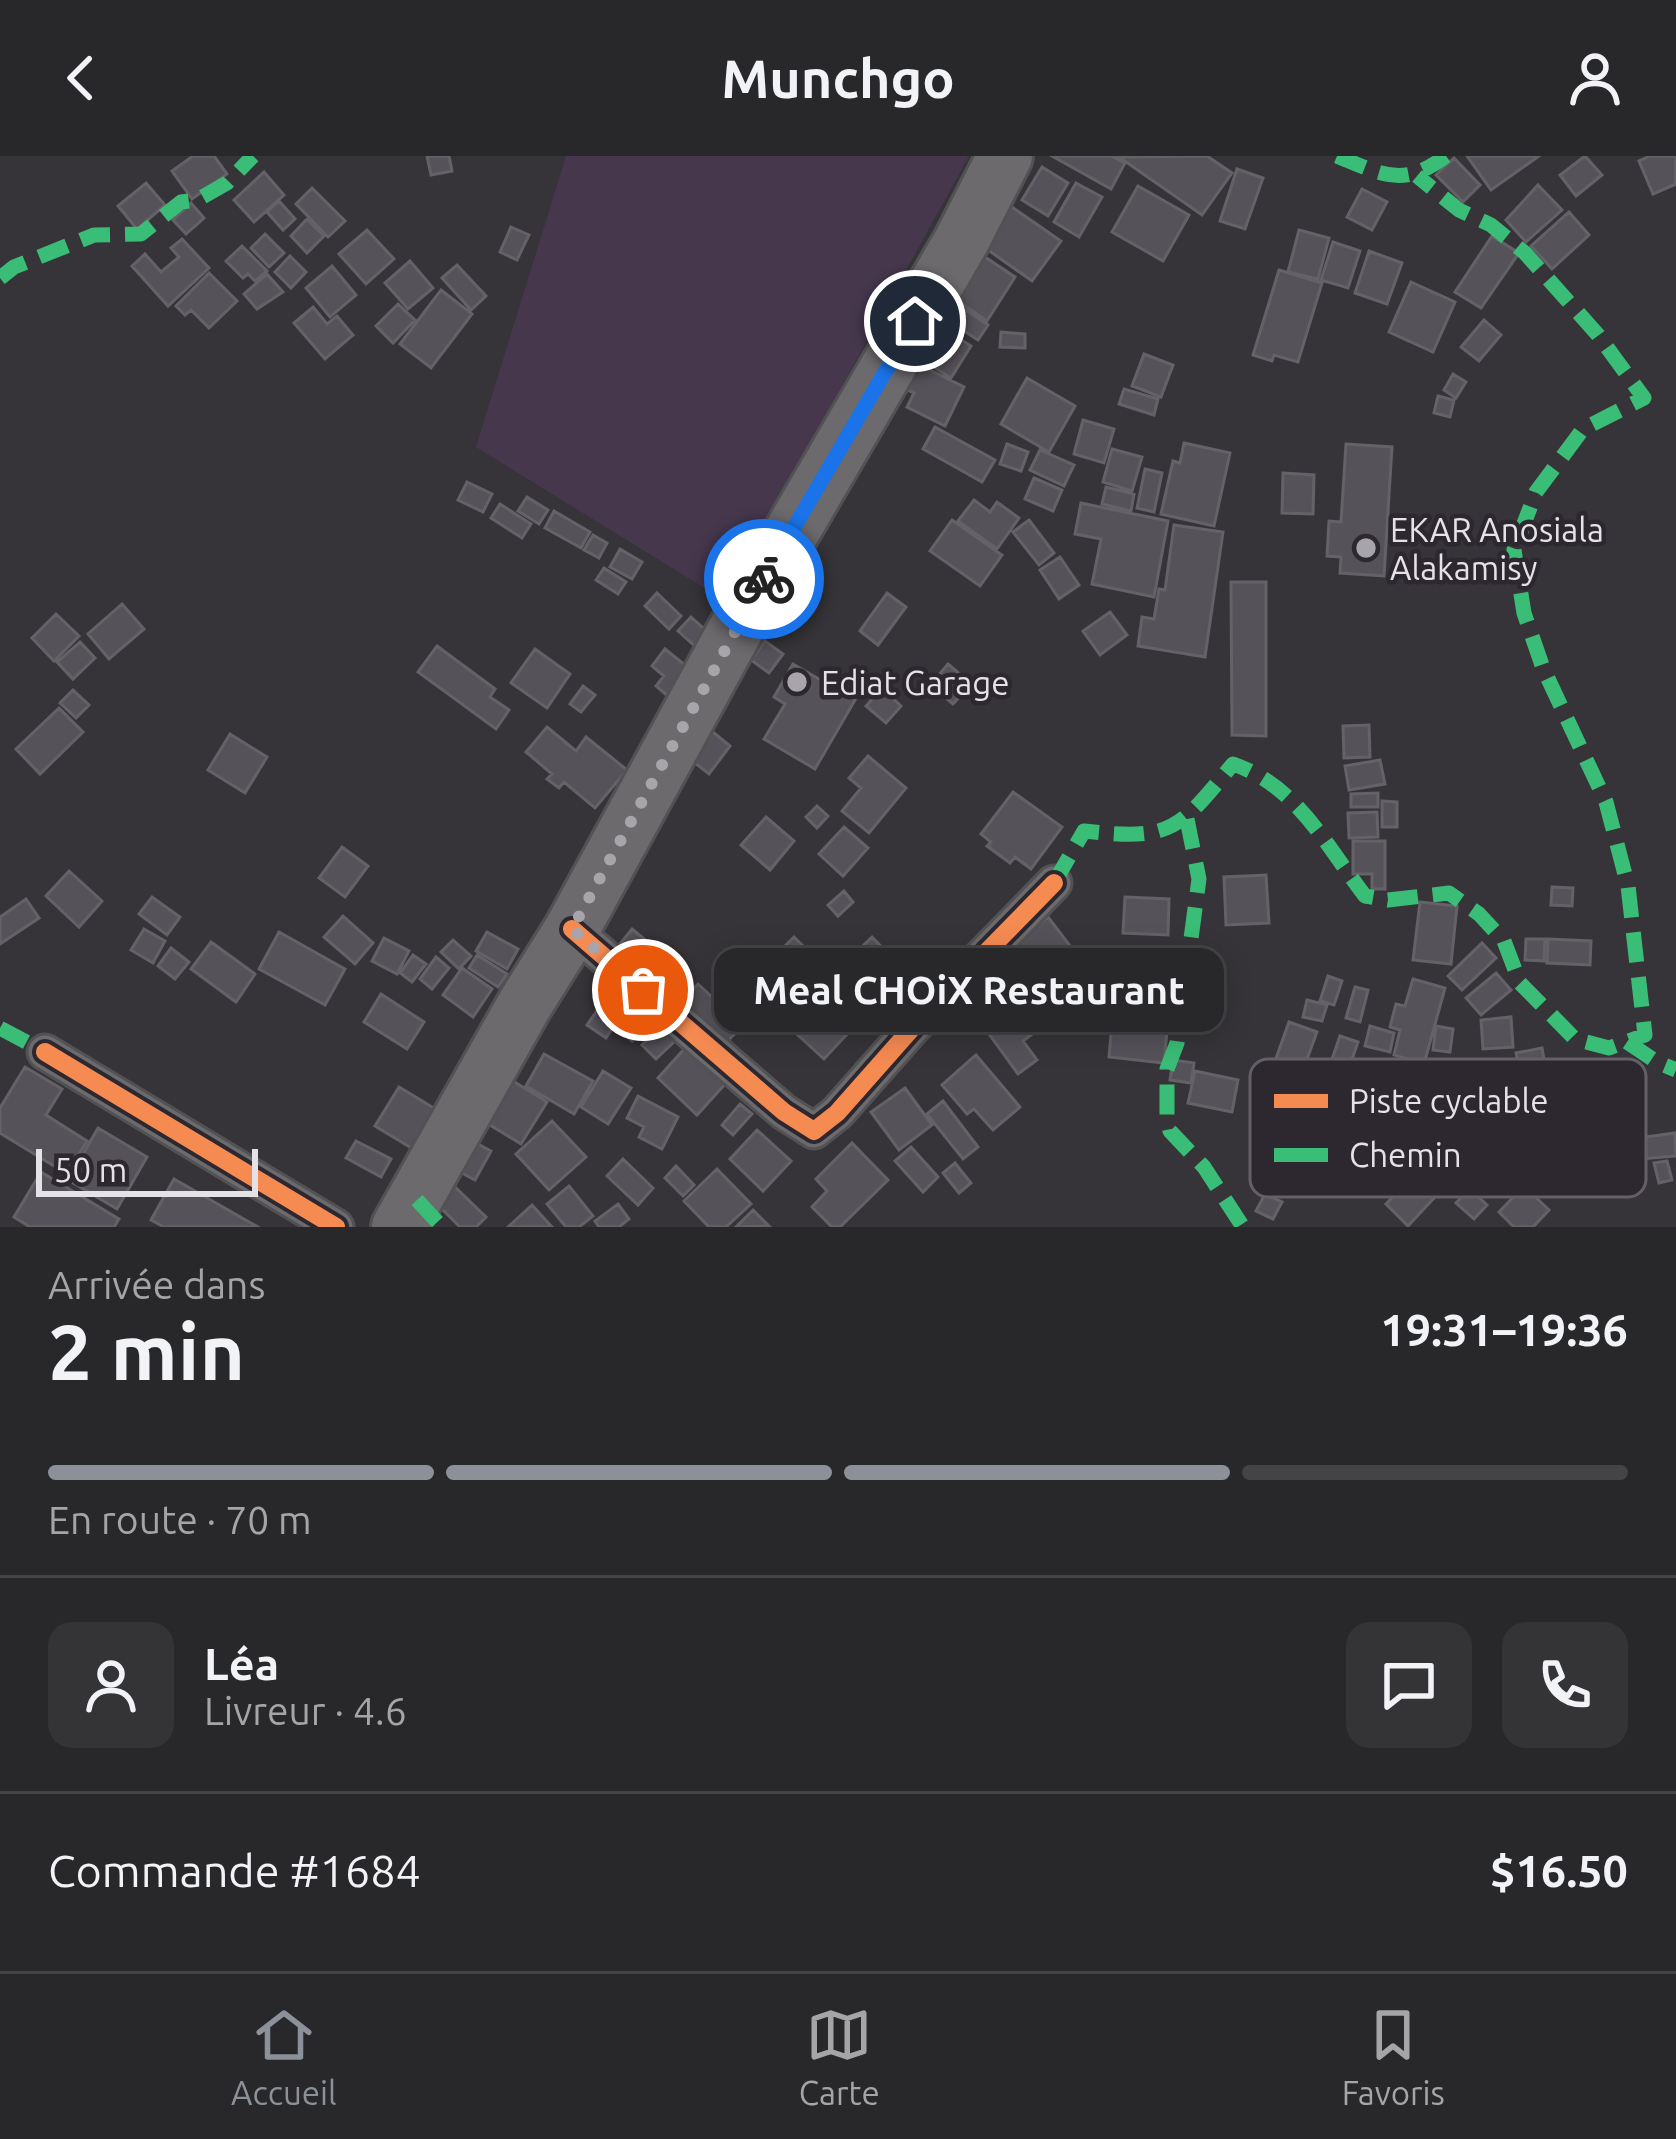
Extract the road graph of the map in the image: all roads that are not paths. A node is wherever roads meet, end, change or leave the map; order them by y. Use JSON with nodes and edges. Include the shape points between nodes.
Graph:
{"nodes":[{"id":1,"x":1005,"y":156,"type":"edge"},
{"id":2,"x":1054,"y":883,"type":"dead end"},
{"id":3,"x":572,"y":929,"type":"junction"},
{"id":4,"x":46,"y":1052,"type":"dead end"},
{"id":5,"x":335,"y":1227,"type":"edge"},
{"id":6,"x":399,"y":1227,"type":"edge"}],
"edges":[{"from":1,"to":3,"type":"main road"},
{"from":2,"to":3,"type":"street","via":[[814,1130]]},
{"from":3,"to":6,"type":"main road"},
{"from":4,"to":5,"type":"street"}]}
